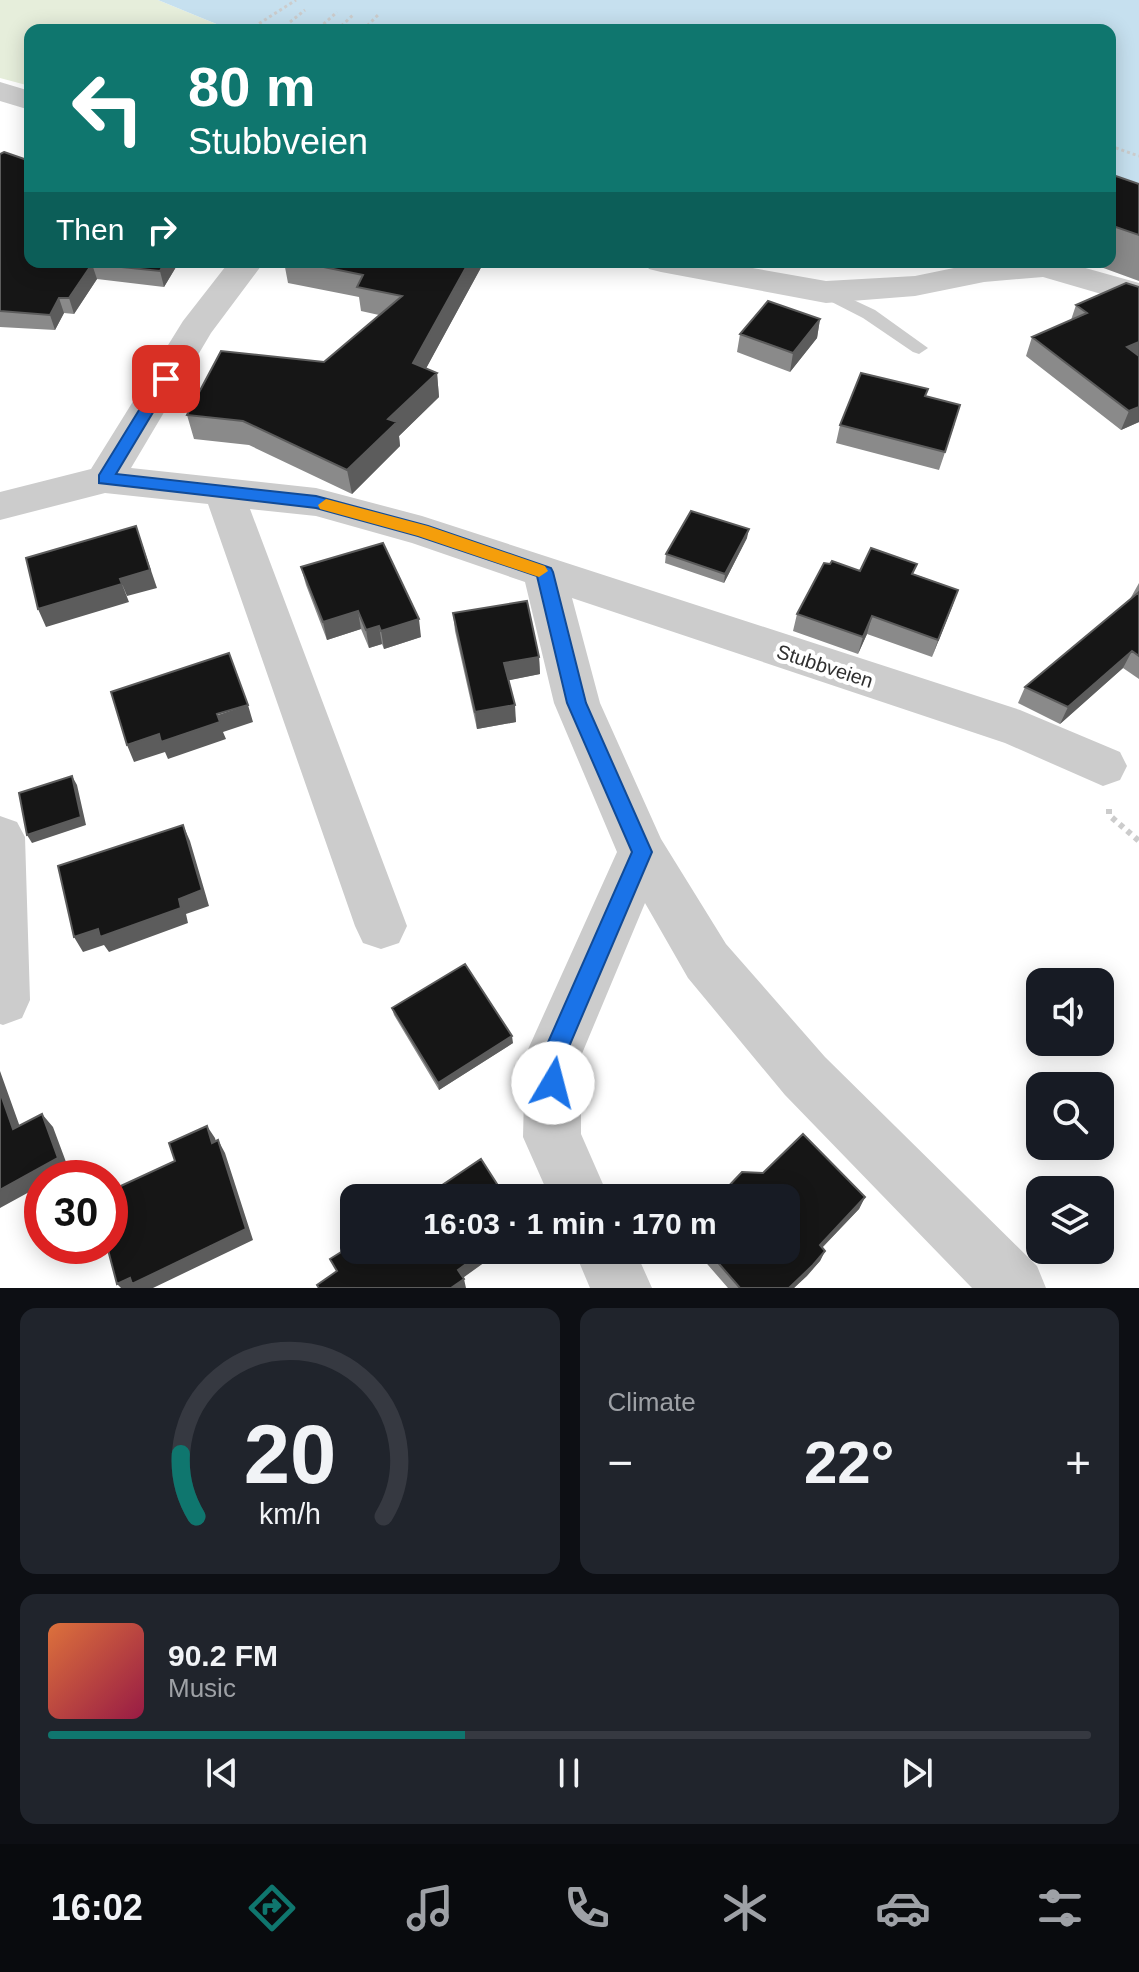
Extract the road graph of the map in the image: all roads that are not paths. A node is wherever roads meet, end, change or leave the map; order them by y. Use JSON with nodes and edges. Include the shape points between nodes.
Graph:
{"nodes":[{"id":1,"x":242,"y":268,"type":"edge"},
{"id":2,"x":708,"y":268,"type":"edge"},
{"id":3,"x":1032,"y":268,"type":"edge"},
{"id":4,"x":1048,"y":268,"type":"edge"},
{"id":5,"x":826,"y":292,"type":"junction"},
{"id":6,"x":1139,"y":294,"type":"edge"},
{"id":7,"x":919,"y":348,"type":"dead end"},
{"id":8,"x":105,"y":479,"type":"junction"},
{"id":9,"x":223,"y":490,"type":"junction"},
{"id":10,"x":0,"y":506,"type":"edge"},
{"id":11,"x":544,"y":572,"type":"junction"},
{"id":12,"x":1103,"y":766,"type":"dead end"},
{"id":13,"x":0,"y":837,"type":"edge"},
{"id":14,"x":642,"y":852,"type":"junction"},
{"id":15,"x":381,"y":926,"type":"dead end"},
{"id":16,"x":3,"y":1000,"type":"dead end"},
{"id":17,"x":574,"y":1184,"type":"edge"},
{"id":18,"x":610,"y":1264,"type":"edge"},
{"id":19,"x":621,"y":1288,"type":"edge"},
{"id":20,"x":1015,"y":1288,"type":"edge"}],
"edges":[{"from":1,"to":8,"type":"street","via":[[196,329]]},
{"from":2,"to":5,"type":"street"},
{"from":3,"to":5,"type":"street","via":[[915,286]]},
{"from":4,"to":6,"type":"street"},
{"from":5,"to":7,"type":"lane"},
{"from":8,"to":9,"type":"street","name":"Stubbveien"},
{"from":8,"to":10,"type":"street","name":"Stubbveien"},
{"from":9,"to":11,"type":"street","name":"Stubbveien","via":[[316,502]]},
{"from":9,"to":15,"type":"street"},
{"from":11,"to":12,"type":"street","name":"Stubbveien","via":[[1020,729]]},
{"from":11,"to":14,"type":"street","via":[[577,703]]},
{"from":13,"to":16,"type":"street"},
{"from":14,"to":17,"type":"street","via":[[553,1056],[552,1137]]},
{"from":14,"to":20,"type":"street","via":[[707,961],[805,1076]]},
{"from":18,"to":19,"type":"street"}]}
